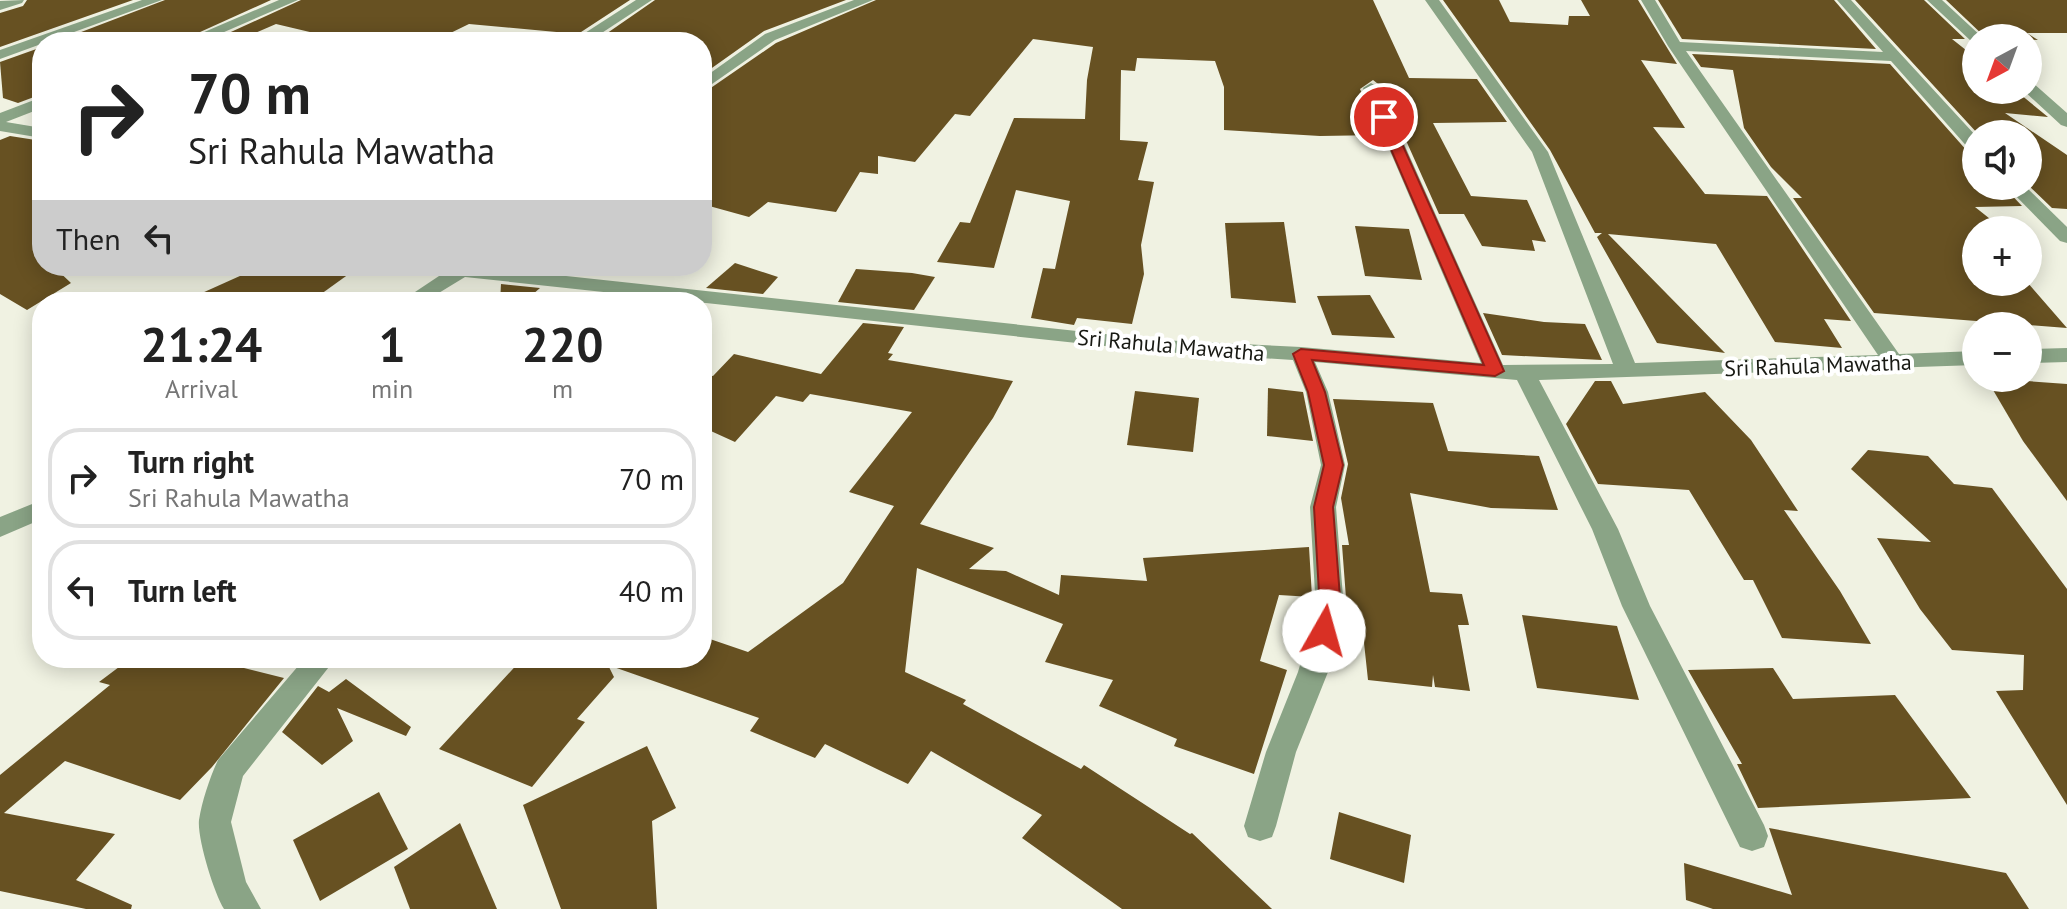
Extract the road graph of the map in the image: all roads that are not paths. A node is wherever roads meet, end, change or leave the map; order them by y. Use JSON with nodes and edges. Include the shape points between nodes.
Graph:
{"nodes":[{"id":1,"x":17,"y":0,"type":"edge"},
{"id":2,"x":155,"y":0,"type":"edge"},
{"id":3,"x":291,"y":0,"type":"edge"},
{"id":4,"x":645,"y":0,"type":"edge"},
{"id":5,"x":866,"y":0,"type":"edge"},
{"id":6,"x":1432,"y":0,"type":"edge"},
{"id":7,"x":1648,"y":0,"type":"edge"},
{"id":8,"x":1844,"y":0,"type":"edge"},
{"id":9,"x":1934,"y":0,"type":"edge"},
{"id":10,"x":0,"y":6,"type":"edge"},
{"id":11,"x":1962,"y":25,"type":"edge"},
{"id":12,"x":65,"y":32,"type":"edge"},
{"id":13,"x":213,"y":32,"type":"edge"},
{"id":14,"x":594,"y":32,"type":"edge"},
{"id":15,"x":32,"y":44,"type":"edge"},
{"id":16,"x":1675,"y":46,"type":"junction"},
{"id":17,"x":0,"y":55,"type":"edge"},
{"id":18,"x":1896,"y":57,"type":"junction"},
{"id":19,"x":712,"y":79,"type":"edge"},
{"id":20,"x":1371,"y":88,"type":"dead end"},
{"id":21,"x":2042,"y":99,"type":"edge"},
{"id":22,"x":32,"y":106,"type":"edge"},
{"id":23,"x":0,"y":119,"type":"edge"},
{"id":24,"x":2067,"y":122,"type":"edge"},
{"id":25,"x":0,"y":126,"type":"edge"},
{"id":26,"x":1962,"y":130,"type":"edge"},
{"id":27,"x":32,"y":131,"type":"edge"},
{"id":28,"x":2029,"y":200,"type":"edge"},
{"id":29,"x":2067,"y":237,"type":"edge"},
{"id":30,"x":453,"y":276,"type":"edge"},
{"id":31,"x":515,"y":276,"type":"edge"},
{"id":32,"x":426,"y":292,"type":"edge"},
{"id":33,"x":632,"y":292,"type":"edge"},
{"id":34,"x":712,"y":302,"type":"edge"},
{"id":35,"x":1301,"y":354,"type":"junction"},
{"id":36,"x":2067,"y":355,"type":"edge"},
{"id":37,"x":2042,"y":356,"type":"edge"},
{"id":38,"x":1962,"y":359,"type":"edge"},
{"id":39,"x":1894,"y":362,"type":"junction"},
{"id":40,"x":1495,"y":371,"type":"junction"},
{"id":41,"x":1627,"y":372,"type":"junction"},
{"id":42,"x":1525,"y":374,"type":"junction"},
{"id":43,"x":32,"y":514,"type":"edge"},
{"id":44,"x":0,"y":528,"type":"edge"},
{"id":45,"x":314,"y":668,"type":"edge"},
{"id":46,"x":1260,"y":826,"type":"dead end"},
{"id":47,"x":1752,"y":836,"type":"dead end"},
{"id":48,"x":244,"y":909,"type":"edge"}],
"edges":[{"from":1,"to":10,"type":"street"},
{"from":2,"to":12,"type":"street"},
{"from":3,"to":13,"type":"street"},
{"from":4,"to":14,"type":"street"},
{"from":5,"to":19,"type":"street","via":[[770,37]]},
{"from":6,"to":41,"type":"street","via":[[1540,152]]},
{"from":7,"to":16,"type":"street"},
{"from":8,"to":18,"type":"street"},
{"from":9,"to":11,"type":"street"},
{"from":15,"to":17,"type":"street"},
{"from":16,"to":18,"type":"street"},
{"from":16,"to":39,"type":"street"},
{"from":18,"to":26,"type":"street"},
{"from":20,"to":40,"type":"street"},
{"from":21,"to":24,"type":"street"},
{"from":22,"to":23,"type":"street"},
{"from":25,"to":27,"type":"street"},
{"from":28,"to":29,"type":"street"},
{"from":30,"to":32,"type":"street"},
{"from":31,"to":33,"type":"street","name":"Sri Rahula Mawatha"},
{"from":34,"to":35,"type":"street","name":"Sri Rahula Mawatha","via":[[1161,346]]},
{"from":35,"to":40,"type":"street","name":"Sri Rahula Mawatha"},
{"from":35,"to":46,"type":"street","via":[[1317,392],[1333,465],[1323,507],[1330,610]]},
{"from":36,"to":37,"type":"street"},
{"from":38,"to":39,"type":"street","name":"Sri Rahula Mawatha"},
{"from":39,"to":41,"type":"street","name":"Sri Rahula Mawatha"},
{"from":40,"to":42,"type":"street","name":"Sri Rahula Mawatha"},
{"from":41,"to":42,"type":"street","name":"Sri Rahula Mawatha"},
{"from":42,"to":47,"type":"street"},
{"from":43,"to":44,"type":"street"},
{"from":45,"to":48,"type":"street","via":[[229,770],[215,822],[230,888]]}]}
